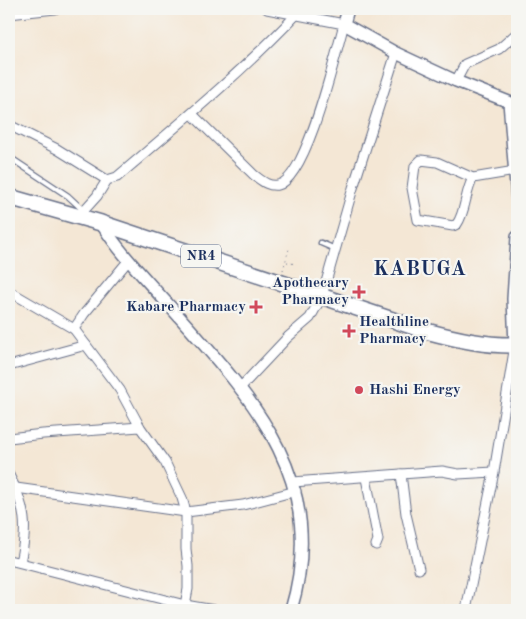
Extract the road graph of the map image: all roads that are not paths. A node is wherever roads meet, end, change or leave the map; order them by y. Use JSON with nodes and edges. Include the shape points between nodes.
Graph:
{"nodes":[{"id":1,"x":55,"y":9,"type":"edge"},
{"id":2,"x":267,"y":9,"type":"edge"},
{"id":3,"x":348,"y":9,"type":"edge"},
{"id":4,"x":9,"y":14,"type":"edge"},
{"id":5,"x":296,"y":15,"type":"junction"},
{"id":6,"x":344,"y":24,"type":"junction"},
{"id":7,"x":517,"y":33,"type":"edge"},
{"id":8,"x":396,"y":53,"type":"junction"},
{"id":9,"x":456,"y":81,"type":"junction"},
{"id":10,"x":513,"y":102,"type":"edge"},
{"id":11,"x":192,"y":114,"type":"junction"},
{"id":12,"x":9,"y":125,"type":"edge"},
{"id":13,"x":9,"y":157,"type":"edge"},
{"id":14,"x":515,"y":171,"type":"junction"},
{"id":15,"x":473,"y":178,"type":"junction"},
{"id":16,"x":107,"y":180,"type":"junction"},
{"id":17,"x":9,"y":197,"type":"edge"},
{"id":18,"x":517,"y":199,"type":"edge"},
{"id":19,"x":81,"y":214,"type":"junction"},
{"id":20,"x":101,"y":223,"type":"junction"},
{"id":21,"x":517,"y":237,"type":"edge"},
{"id":22,"x":321,"y":244,"type":"dead end"},
{"id":23,"x":335,"y":249,"type":"junction"},
{"id":24,"x":128,"y":261,"type":"junction"},
{"id":25,"x":9,"y":291,"type":"edge"},
{"id":26,"x":322,"y":296,"type":"junction"},
{"id":27,"x":74,"y":329,"type":"junction"},
{"id":28,"x":86,"y":345,"type":"junction"},
{"id":29,"x":516,"y":345,"type":"edge"},
{"id":30,"x":9,"y":366,"type":"edge"},
{"id":31,"x":240,"y":388,"type":"junction"},
{"id":32,"x":140,"y":427,"type":"junction"},
{"id":33,"x":9,"y":438,"type":"edge"},
{"id":34,"x":494,"y":472,"type":"junction"},
{"id":35,"x":401,"y":474,"type":"junction"},
{"id":36,"x":9,"y":475,"type":"edge"},
{"id":37,"x":366,"y":478,"type":"junction"},
{"id":38,"x":294,"y":487,"type":"junction"},
{"id":39,"x":16,"y":488,"type":"junction"},
{"id":40,"x":186,"y":512,"type":"junction"},
{"id":41,"x":376,"y":545,"type":"dead end"},
{"id":42,"x":9,"y":560,"type":"edge"},
{"id":43,"x":20,"y":562,"type":"junction"},
{"id":44,"x":418,"y":569,"type":"dead end"},
{"id":45,"x":185,"y":605,"type":"junction"},
{"id":46,"x":214,"y":610,"type":"edge"},
{"id":47,"x":291,"y":610,"type":"edge"},
{"id":48,"x":466,"y":610,"type":"edge"}],
"edges":[{"from":1,"to":4,"type":"street"},
{"from":2,"to":5,"type":"street"},
{"from":3,"to":6,"type":"street"},
{"from":5,"to":6,"type":"street"},
{"from":5,"to":11,"type":"street"},
{"from":6,"to":8,"type":"street"},
{"from":6,"to":11,"type":"street","via":[[308,144],[283,183],[269,185],[254,175]]},
{"from":7,"to":9,"type":"street","via":[[499,49],[465,64]]},
{"from":8,"to":9,"type":"street"},
{"from":8,"to":23,"type":"street"},
{"from":9,"to":10,"type":"street"},
{"from":10,"to":14,"type":"street"},
{"from":11,"to":16,"type":"street","via":[[117,177]]},
{"from":12,"to":16,"type":"street","via":[[57,149]]},
{"from":13,"to":19,"type":"lane","via":[[68,196]]},
{"from":14,"to":15,"type":"street"},
{"from":14,"to":18,"type":"street"},
{"from":15,"to":15,"type":"street","via":[[456,224],[423,222],[417,218],[413,173],[422,160],[437,162]]},
{"from":16,"to":19,"type":"street"},
{"from":17,"to":19,"type":"highway","number":"NR4"},
{"from":19,"to":20,"type":"highway","number":"NR4"},
{"from":20,"to":24,"type":"street"},
{"from":20,"to":26,"type":"highway","number":"NR4"},
{"from":21,"to":29,"type":"street"},
{"from":22,"to":23,"type":"lane"},
{"from":23,"to":26,"type":"street"},
{"from":24,"to":27,"type":"street"},
{"from":24,"to":31,"type":"street"},
{"from":25,"to":27,"type":"street"},
{"from":26,"to":29,"type":"highway","number":"NR4","via":[[460,340]]},
{"from":26,"to":31,"type":"street","via":[[310,318]]},
{"from":27,"to":28,"type":"street"},
{"from":28,"to":30,"type":"street"},
{"from":28,"to":32,"type":"street","via":[[120,390]]},
{"from":29,"to":34,"type":"street"},
{"from":31,"to":38,"type":"street","via":[[280,448]]},
{"from":32,"to":33,"type":"street"},
{"from":32,"to":40,"type":"street","via":[[165,462]]},
{"from":34,"to":35,"type":"street"},
{"from":34,"to":48,"type":"street"},
{"from":35,"to":37,"type":"street"},
{"from":35,"to":44,"type":"street"},
{"from":36,"to":39,"type":"street"},
{"from":37,"to":38,"type":"street"},
{"from":37,"to":41,"type":"street","via":[[378,540]]},
{"from":38,"to":40,"type":"street","via":[[243,505]]},
{"from":38,"to":47,"type":"street","via":[[302,552]]},
{"from":39,"to":40,"type":"street"},
{"from":39,"to":43,"type":"street","via":[[25,520]]},
{"from":40,"to":45,"type":"street","via":[[189,577]]},
{"from":42,"to":43,"type":"street"},
{"from":43,"to":45,"type":"street"},
{"from":45,"to":46,"type":"street"}]}
